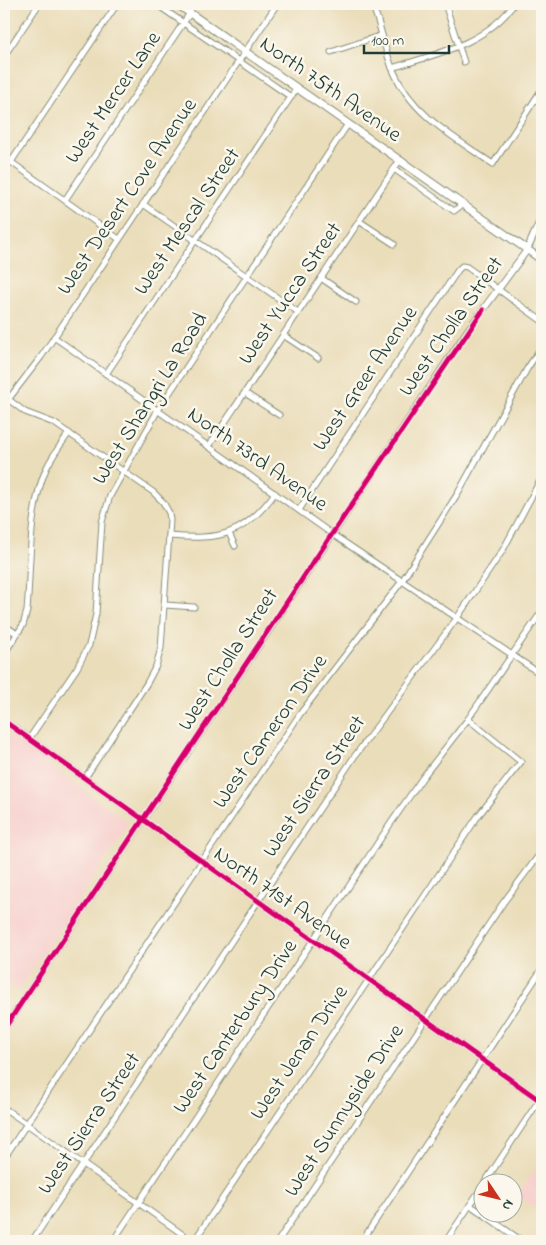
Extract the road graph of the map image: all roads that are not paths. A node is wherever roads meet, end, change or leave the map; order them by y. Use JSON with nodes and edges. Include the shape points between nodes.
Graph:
{"nodes":[{"id":1,"x":39,"y":4,"type":"edge"},
{"id":2,"x":117,"y":4,"type":"edge"},
{"id":3,"x":156,"y":4,"type":"edge"},
{"id":4,"x":177,"y":4,"type":"edge"},
{"id":5,"x":276,"y":4,"type":"edge"},
{"id":6,"x":372,"y":4,"type":"edge"},
{"id":7,"x":445,"y":4,"type":"edge"},
{"id":8,"x":514,"y":4,"type":"edge"},
{"id":9,"x":190,"y":13,"type":"junction"},
{"id":10,"x":184,"y":23,"type":"junction"},
{"id":11,"x":382,"y":35,"type":"junction"},
{"id":12,"x":458,"y":47,"type":"junction"},
{"id":13,"x":245,"y":52,"type":"junction"},
{"id":14,"x":331,"y":52,"type":"dead end"},
{"id":15,"x":4,"y":56,"type":"edge"},
{"id":16,"x":238,"y":61,"type":"junction"},
{"id":17,"x":464,"y":62,"type":"dead end"},
{"id":18,"x":392,"y":68,"type":"junction"},
{"id":19,"x":297,"y":88,"type":"junction"},
{"id":20,"x":542,"y":89,"type":"edge"},
{"id":21,"x":291,"y":97,"type":"junction"},
{"id":22,"x":348,"y":124,"type":"junction"},
{"id":23,"x":4,"y":157,"type":"edge"},
{"id":24,"x":400,"y":160,"type":"junction"},
{"id":25,"x":11,"y":162,"type":"junction"},
{"id":26,"x":394,"y":169,"type":"junction"},
{"id":27,"x":66,"y":200,"type":"junction"},
{"id":28,"x":142,"y":204,"type":"junction"},
{"id":29,"x":463,"y":204,"type":"junction"},
{"id":30,"x":542,"y":217,"type":"edge"},
{"id":31,"x":359,"y":221,"type":"junction"},
{"id":32,"x":119,"y":239,"type":"junction"},
{"id":33,"x":195,"y":240,"type":"junction"},
{"id":34,"x":394,"y":244,"type":"dead end"},
{"id":35,"x":527,"y":250,"type":"junction"},
{"id":36,"x":542,"y":260,"type":"edge"},
{"id":37,"x":247,"y":277,"type":"junction"},
{"id":38,"x":321,"y":278,"type":"junction"},
{"id":39,"x":498,"y":290,"type":"junction"},
{"id":40,"x":356,"y":302,"type":"dead end"},
{"id":41,"x":298,"y":312,"type":"junction"},
{"id":42,"x":542,"y":321,"type":"edge"},
{"id":43,"x":284,"y":334,"type":"junction"},
{"id":44,"x":54,"y":337,"type":"junction"},
{"id":45,"x":542,"y":346,"type":"edge"},
{"id":46,"x":318,"y":358,"type":"dead end"},
{"id":47,"x":106,"y":374,"type":"junction"},
{"id":48,"x":245,"y":392,"type":"junction"},
{"id":49,"x":4,"y":396,"type":"edge"},
{"id":50,"x":9,"y":399,"type":"junction"},
{"id":51,"x":4,"y":406,"type":"edge"},
{"id":52,"x":158,"y":410,"type":"junction"},
{"id":53,"x":279,"y":415,"type":"dead end"},
{"id":54,"x":68,"y":432,"type":"junction"},
{"id":55,"x":209,"y":446,"type":"junction"},
{"id":56,"x":123,"y":471,"type":"junction"},
{"id":57,"x":542,"y":477,"type":"edge"},
{"id":58,"x":275,"y":493,"type":"junction"},
{"id":59,"x":299,"y":510,"type":"junction"},
{"id":60,"x":229,"y":533,"type":"junction"},
{"id":61,"x":332,"y":534,"type":"junction"},
{"id":62,"x":169,"y":536,"type":"junction"},
{"id":63,"x":234,"y":546,"type":"dead end"},
{"id":64,"x":402,"y":581,"type":"junction"},
{"id":65,"x":165,"y":605,"type":"junction"},
{"id":66,"x":194,"y":607,"type":"dead end"},
{"id":67,"x":542,"y":611,"type":"edge"},
{"id":68,"x":457,"y":618,"type":"junction"},
{"id":69,"x":4,"y":625,"type":"edge"},
{"id":70,"x":17,"y":634,"type":"junction"},
{"id":71,"x":4,"y":654,"type":"edge"},
{"id":72,"x":512,"y":655,"type":"junction"},
{"id":73,"x":542,"y":675,"type":"edge"},
{"id":74,"x":468,"y":719,"type":"junction"},
{"id":75,"x":4,"y":721,"type":"edge"},
{"id":76,"x":29,"y":739,"type":"junction"},
{"id":77,"x":84,"y":778,"type":"junction"},
{"id":78,"x":143,"y":820,"type":"junction"},
{"id":79,"x":542,"y":851,"type":"edge"},
{"id":80,"x":201,"y":861,"type":"junction"},
{"id":81,"x":257,"y":902,"type":"junction"},
{"id":82,"x":313,"y":940,"type":"junction"},
{"id":83,"x":542,"y":969,"type":"edge"},
{"id":84,"x":368,"y":980,"type":"junction"},
{"id":85,"x":425,"y":1019,"type":"junction"},
{"id":86,"x":4,"y":1026,"type":"edge"},
{"id":87,"x":483,"y":1060,"type":"junction"},
{"id":88,"x":541,"y":1099,"type":"edge"},
{"id":89,"x":4,"y":1108,"type":"edge"},
{"id":90,"x":26,"y":1124,"type":"junction"},
{"id":91,"x":4,"y":1158,"type":"edge"},
{"id":92,"x":83,"y":1165,"type":"junction"},
{"id":93,"x":492,"y":1172,"type":"edge"},
{"id":94,"x":474,"y":1199,"type":"edge"},
{"id":95,"x":138,"y":1204,"type":"junction"},
{"id":96,"x":470,"y":1205,"type":"junction"},
{"id":97,"x":32,"y":1241,"type":"edge"},
{"id":98,"x":113,"y":1241,"type":"edge"},
{"id":99,"x":193,"y":1241,"type":"edge"},
{"id":100,"x":278,"y":1241,"type":"edge"},
{"id":101,"x":362,"y":1241,"type":"edge"},
{"id":102,"x":446,"y":1241,"type":"edge"},
{"id":103,"x":522,"y":1241,"type":"edge"}],
"edges":[{"from":1,"to":15,"type":"street"},
{"from":2,"to":25,"type":"street"},
{"from":3,"to":10,"type":"street","name":"North 75th Avenue"},
{"from":4,"to":9,"type":"main road","name":"North 75th Avenue"},
{"from":5,"to":13,"type":"street","name":"West Desert Cove Avenue"},
{"from":6,"to":11,"type":"street"},
{"from":7,"to":12,"type":"street"},
{"from":8,"to":12,"type":"street","via":[[499,22]]},
{"from":9,"to":10,"type":"street","name":"West Mercer Lane"},
{"from":9,"to":13,"type":"main road","name":"North 75th Avenue"},
{"from":10,"to":16,"type":"street","name":"North 75th Avenue"},
{"from":10,"to":27,"type":"street","name":"West Mercer Lane"},
{"from":11,"to":14,"type":"street"},
{"from":11,"to":18,"type":"street"},
{"from":12,"to":17,"type":"street"},
{"from":12,"to":18,"type":"street"},
{"from":13,"to":16,"type":"street","name":"West Desert Cove Avenue"},
{"from":13,"to":19,"type":"main road","name":"North 75th Avenue"},
{"from":16,"to":21,"type":"street","name":"North 75th Avenue"},
{"from":16,"to":28,"type":"street","name":"West Desert Cove Avenue"},
{"from":18,"to":20,"type":"street","via":[[402,89],[423,114],[493,164]]},
{"from":19,"to":21,"type":"street","name":"West Mescal Street"},
{"from":19,"to":22,"type":"main road","name":"North 75th Avenue"},
{"from":21,"to":33,"type":"street","name":"West Mescal Street"},
{"from":22,"to":24,"type":"main road","name":"North 75th Avenue"},
{"from":22,"to":37,"type":"street","name":"West Shangri La Road"},
{"from":23,"to":25,"type":"street"},
{"from":24,"to":26,"type":"street","name":"West Yucca Street"},
{"from":24,"to":29,"type":"main road","name":"North 75th Avenue"},
{"from":25,"to":27,"type":"street"},
{"from":26,"to":29,"type":"street","name":"North 75th Avenue","via":[[454,211]]},
{"from":26,"to":31,"type":"street","name":"West Yucca Street"},
{"from":27,"to":32,"type":"street"},
{"from":28,"to":32,"type":"street","name":"West Desert Cove Avenue"},
{"from":28,"to":33,"type":"street"},
{"from":29,"to":35,"type":"main road","name":"North 75th Avenue"},
{"from":30,"to":35,"type":"street","name":"West Cholla Street"},
{"from":31,"to":34,"type":"street"},
{"from":31,"to":38,"type":"street","name":"West Yucca Street"},
{"from":32,"to":44,"type":"street","name":"West Desert Cove Avenue"},
{"from":33,"to":37,"type":"street"},
{"from":33,"to":47,"type":"street","name":"West Mescal Street"},
{"from":35,"to":36,"type":"main road","name":"North 75th Avenue"},
{"from":35,"to":39,"type":"street","name":"West Cholla Street"},
{"from":37,"to":41,"type":"street"},
{"from":37,"to":52,"type":"street","name":"West Shangri La Road"},
{"from":38,"to":40,"type":"street"},
{"from":38,"to":41,"type":"street","name":"West Yucca Street"},
{"from":39,"to":42,"type":"street"},
{"from":39,"to":59,"type":"street","name":"West Greer Avenue","via":[[462,266]]},
{"from":39,"to":61,"type":"street","name":"West Cholla Street"},
{"from":41,"to":43,"type":"street","name":"West Yucca Street"},
{"from":43,"to":46,"type":"street"},
{"from":43,"to":48,"type":"street","name":"West Yucca Street"},
{"from":44,"to":47,"type":"street","name":"North 73rd Avenue"},
{"from":44,"to":50,"type":"street","name":"West Desert Cove Avenue"},
{"from":45,"to":64,"type":"street","name":"West Cameron Drive","via":[[458,493]]},
{"from":47,"to":52,"type":"street","name":"North 73rd Avenue"},
{"from":48,"to":53,"type":"street"},
{"from":48,"to":55,"type":"street","name":"West Yucca Street"},
{"from":49,"to":50,"type":"street"},
{"from":50,"to":51,"type":"street","name":"West Desert Cove Avenue"},
{"from":50,"to":54,"type":"street","via":[[26,412]]},
{"from":52,"to":55,"type":"street","name":"North 73rd Avenue"},
{"from":52,"to":56,"type":"street","name":"West Shangri La Road"},
{"from":54,"to":56,"type":"street"},
{"from":54,"to":70,"type":"street","via":[[49,462],[39,491],[34,514],[27,611]]},
{"from":55,"to":58,"type":"street","name":"North 73rd Avenue"},
{"from":56,"to":62,"type":"street","via":[[163,502],[168,513]]},
{"from":56,"to":76,"type":"street","name":"West Shangri La Road","via":[[103,513],[96,614],[89,645]]},
{"from":57,"to":68,"type":"street","name":"West Sierra Street","via":[[503,550]]},
{"from":58,"to":59,"type":"street","name":"North 73rd Avenue"},
{"from":58,"to":60,"type":"street","via":[[255,518]]},
{"from":59,"to":61,"type":"street","name":"North 73rd Avenue"},
{"from":60,"to":62,"type":"street","via":[[199,538]]},
{"from":60,"to":63,"type":"street"},
{"from":61,"to":64,"type":"street","name":"North 73rd Avenue"},
{"from":61,"to":78,"type":"street","name":"West Cholla Street"},
{"from":62,"to":65,"type":"street"},
{"from":64,"to":68,"type":"street","name":"North 73rd Avenue"},
{"from":64,"to":80,"type":"street","name":"West Cameron Drive","via":[[300,714]]},
{"from":65,"to":66,"type":"street"},
{"from":65,"to":77,"type":"street","via":[[156,666]]},
{"from":67,"to":72,"type":"street","name":"West Canterbury Drive"},
{"from":68,"to":72,"type":"street","name":"North 73rd Avenue"},
{"from":68,"to":81,"type":"street","name":"West Sierra Street","via":[[354,757]]},
{"from":69,"to":70,"type":"street"},
{"from":70,"to":71,"type":"street"},
{"from":72,"to":73,"type":"street","name":"North 73rd Avenue"},
{"from":72,"to":74,"type":"street","name":"West Canterbury Drive"},
{"from":74,"to":82,"type":"street","name":"West Canterbury Drive","via":[[423,777]]},
{"from":74,"to":84,"type":"street","name":"West Jenan Drive","via":[[521,762],[478,816]]},
{"from":75,"to":76,"type":"street","name":"North 71st Avenue"},
{"from":76,"to":77,"type":"street","name":"North 71st Avenue"},
{"from":77,"to":78,"type":"street","name":"North 71st Avenue"},
{"from":78,"to":80,"type":"street","name":"North 71st Avenue"},
{"from":78,"to":86,"type":"street","name":"West Cholla Street"},
{"from":79,"to":85,"type":"street","name":"West Sunnyside Drive"},
{"from":80,"to":81,"type":"street","name":"North 71st Avenue"},
{"from":80,"to":90,"type":"street","name":"West Cameron Drive"},
{"from":81,"to":82,"type":"street","name":"North 71st Avenue"},
{"from":81,"to":92,"type":"street","name":"West Sierra Street"},
{"from":82,"to":84,"type":"street","name":"North 71st Avenue"},
{"from":82,"to":95,"type":"street","name":"West Canterbury Drive"},
{"from":83,"to":87,"type":"street"},
{"from":84,"to":85,"type":"street","name":"North 71st Avenue"},
{"from":84,"to":99,"type":"street","name":"West Jenan Drive"},
{"from":85,"to":87,"type":"street","name":"North 71st Avenue"},
{"from":85,"to":100,"type":"street","name":"West Sunnyside Drive"},
{"from":87,"to":88,"type":"street","name":"North 71st Avenue"},
{"from":87,"to":101,"type":"street"},
{"from":88,"to":93,"type":"street"},
{"from":89,"to":90,"type":"street"},
{"from":90,"to":91,"type":"street","name":"West Cameron Drive"},
{"from":90,"to":92,"type":"street"},
{"from":92,"to":95,"type":"street"},
{"from":92,"to":97,"type":"street","name":"West Sierra Street"},
{"from":94,"to":96,"type":"street"},
{"from":95,"to":98,"type":"street","name":"West Canterbury Drive"},
{"from":95,"to":99,"type":"street"},
{"from":96,"to":102,"type":"street"},
{"from":96,"to":103,"type":"street"}]}
